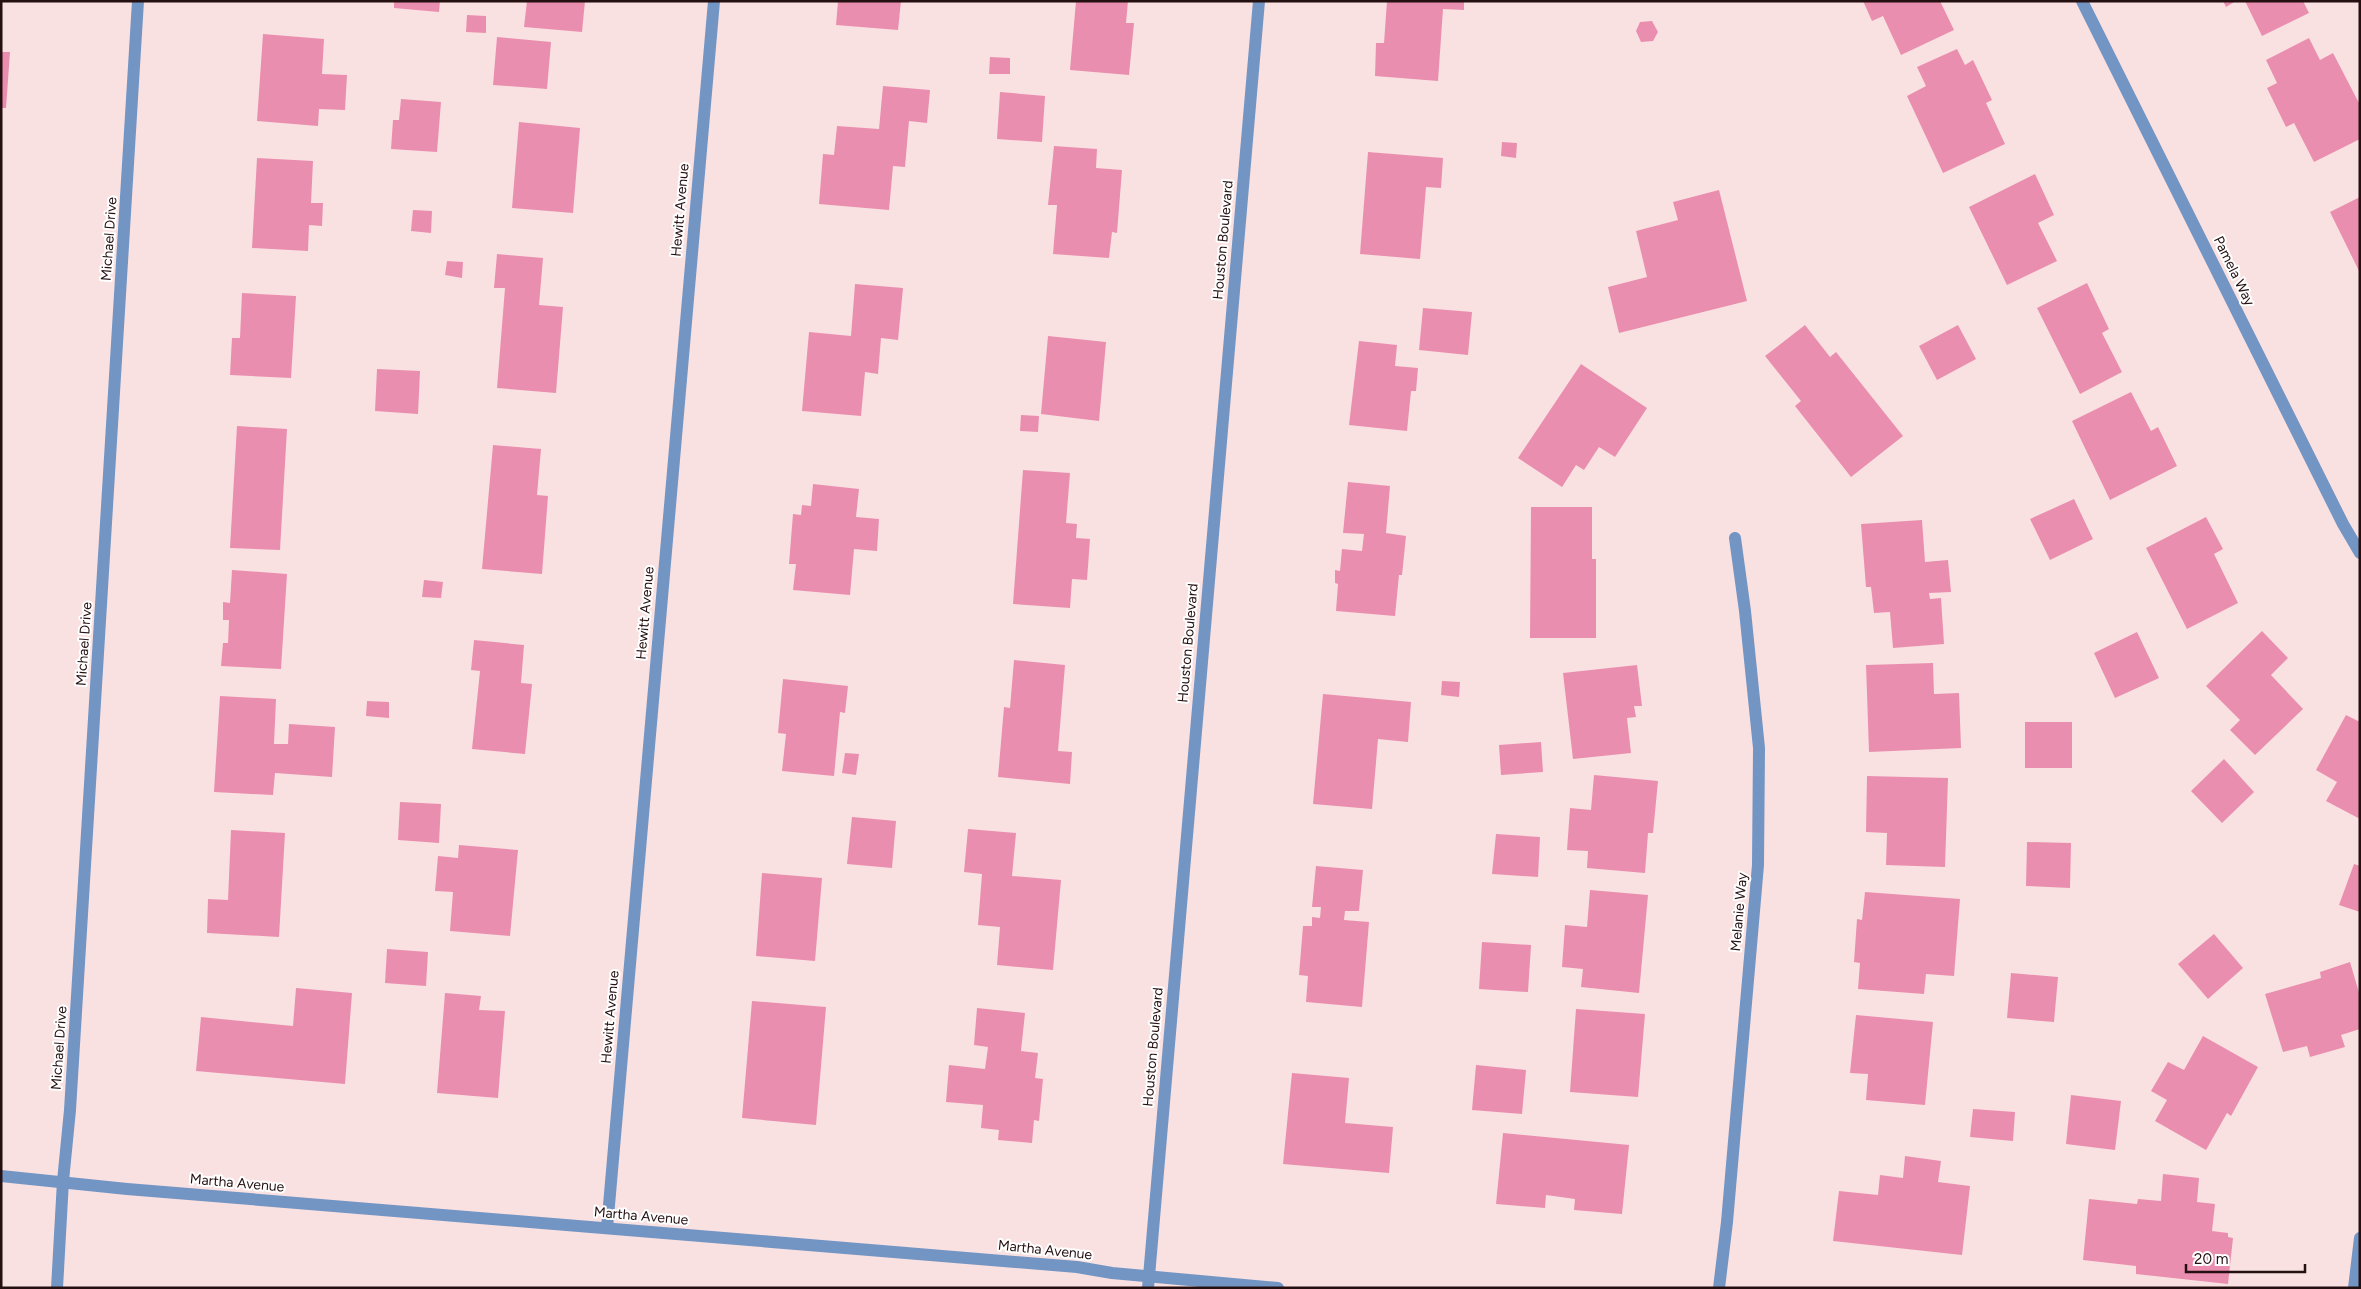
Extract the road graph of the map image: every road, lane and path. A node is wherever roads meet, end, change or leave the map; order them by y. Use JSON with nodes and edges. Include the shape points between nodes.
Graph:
{"nodes":[{"id":1,"x":138,"y":1,"type":"edge"},
{"id":2,"x":714,"y":1,"type":"edge"},
{"id":3,"x":1259,"y":1,"type":"edge"},
{"id":4,"x":2082,"y":1,"type":"edge"},
{"id":5,"x":1735,"y":538,"type":"dead end"},
{"id":6,"x":2360,"y":553,"type":"edge"},
{"id":7,"x":1,"y":1176,"type":"edge"},
{"id":8,"x":63,"y":1181,"type":"junction"},
{"id":9,"x":607,"y":1228,"type":"junction"},
{"id":10,"x":2360,"y":1238,"type":"edge"},
{"id":11,"x":1148,"y":1281,"type":"edge"},
{"id":12,"x":57,"y":1288,"type":"edge"},
{"id":13,"x":1278,"y":1288,"type":"edge"},
{"id":14,"x":1719,"y":1288,"type":"edge"},
{"id":15,"x":2354,"y":1288,"type":"edge"}],
"edges":[{"from":1,"to":8,"type":"street","name":"Michael Drive"},
{"from":2,"to":9,"type":"street","name":"Hewitt Avenue"},
{"from":3,"to":11,"type":"street","name":"Houston Boulevard"},
{"from":4,"to":6,"type":"street","name":"Pamela Way","via":[[2338,515]]},
{"from":5,"to":14,"type":"street","name":"Melanie Way","via":[[1759,748],[1758,865]]},
{"from":7,"to":8,"type":"street","name":"Martha Avenue"},
{"from":8,"to":9,"type":"street","name":"Martha Avenue"},
{"from":8,"to":12,"type":"street","name":"Michael Drive"},
{"from":9,"to":11,"type":"street","name":"Martha Avenue"},
{"from":10,"to":15,"type":"street"},
{"from":11,"to":13,"type":"street","name":"Martha Avenue"}]}
